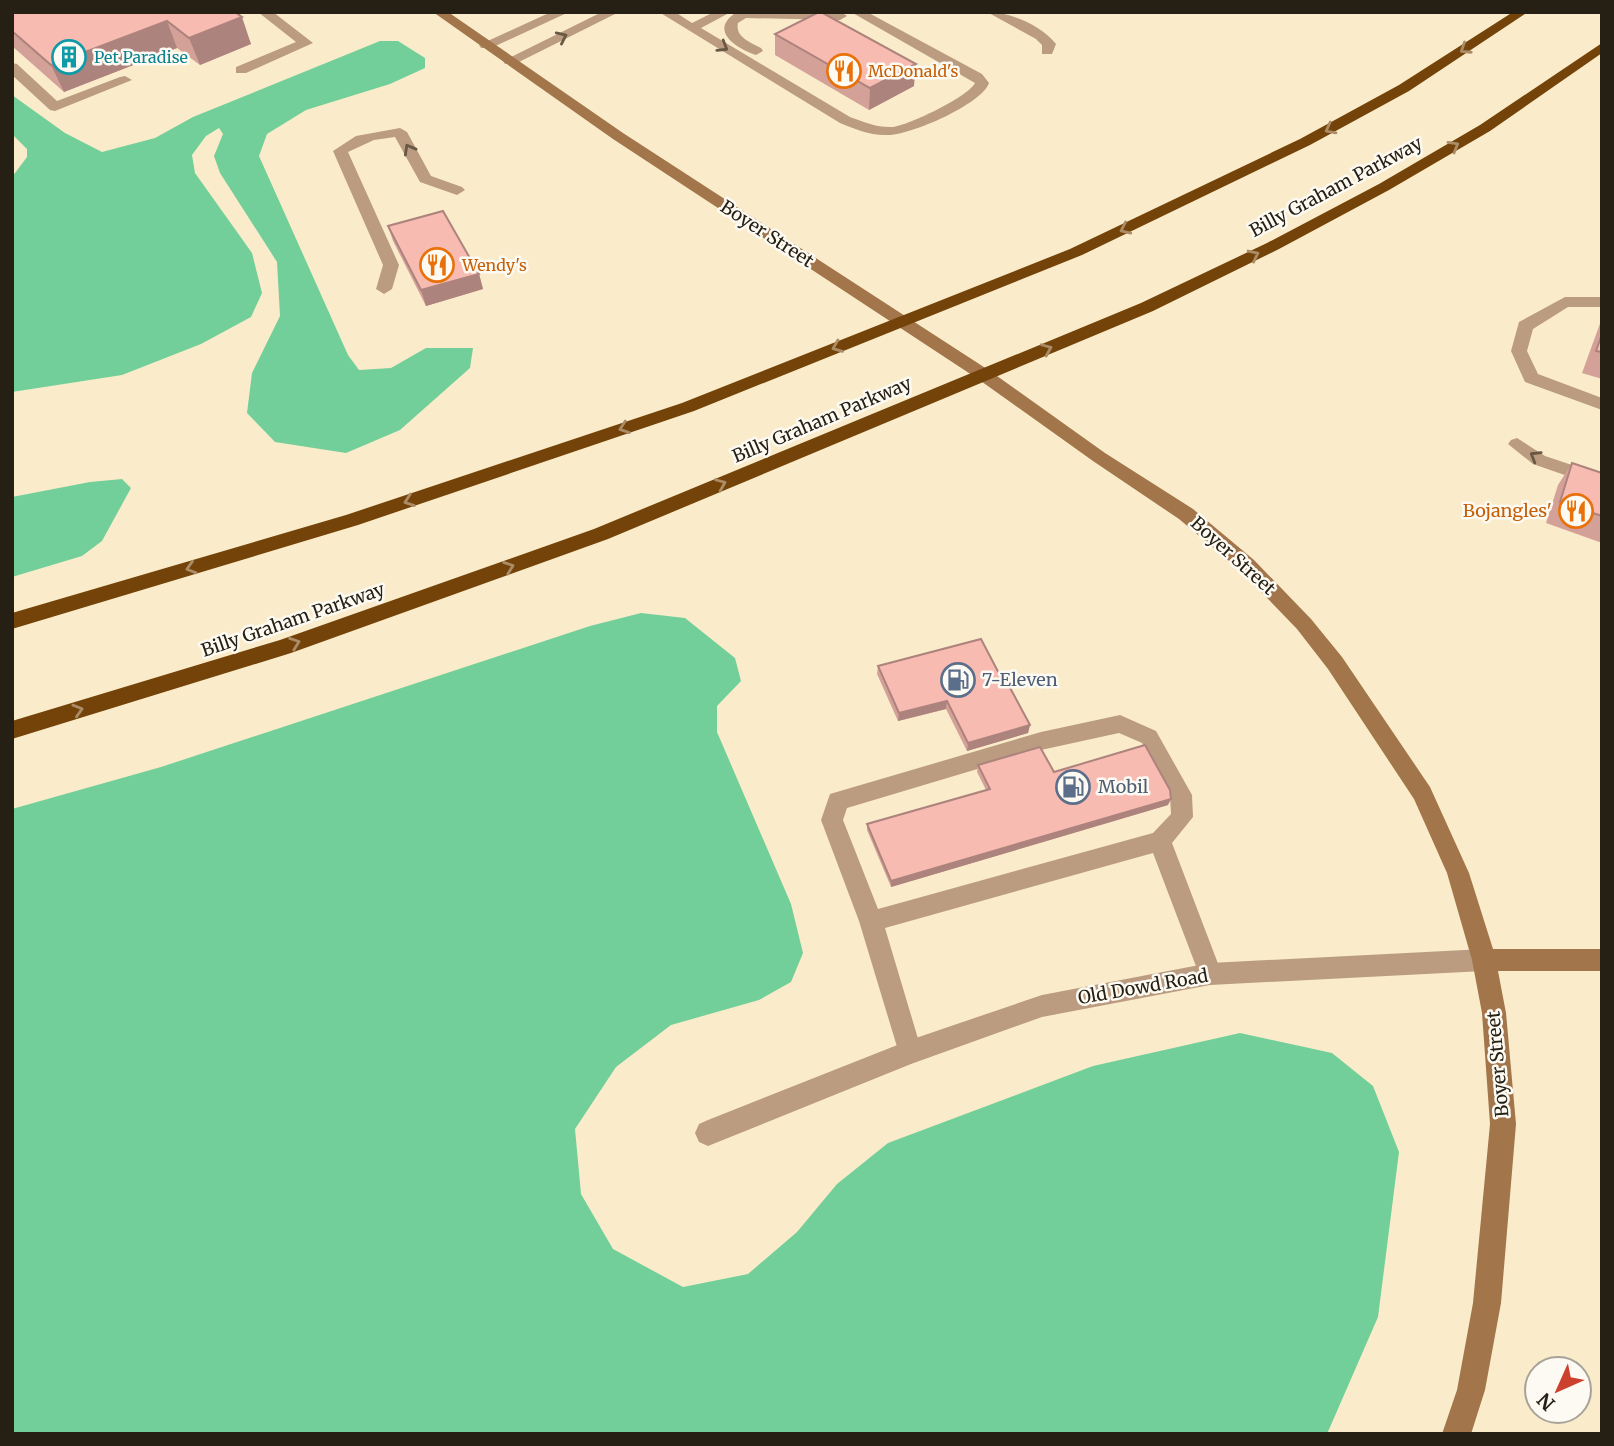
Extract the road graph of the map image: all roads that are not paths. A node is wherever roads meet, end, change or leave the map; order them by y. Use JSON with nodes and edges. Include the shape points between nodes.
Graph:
{"nodes":[{"id":1,"x":264,"y":12,"type":"edge"},
{"id":2,"x":439,"y":12,"type":"edge"},
{"id":3,"x":563,"y":12,"type":"edge"},
{"id":4,"x":613,"y":12,"type":"edge"},
{"id":5,"x":665,"y":12,"type":"edge"},
{"id":6,"x":725,"y":12,"type":"edge"},
{"id":7,"x":857,"y":12,"type":"edge"},
{"id":8,"x":993,"y":12,"type":"edge"},
{"id":9,"x":1522,"y":12,"type":"edge"},
{"id":10,"x":745,"y":13,"type":"edge"},
{"id":11,"x":837,"y":14,"type":"edge"},
{"id":12,"x":691,"y":28,"type":"junction"},
{"id":13,"x":894,"y":32,"type":"junction"},
{"id":14,"x":486,"y":45,"type":"junction"},
{"id":15,"x":1602,"y":47,"type":"edge"},
{"id":16,"x":1047,"y":51,"type":"dead end"},
{"id":17,"x":510,"y":61,"type":"junction"},
{"id":18,"x":12,"y":67,"type":"edge"},
{"id":19,"x":241,"y":69,"type":"dead end"},
{"id":20,"x":964,"y":71,"type":"junction"},
{"id":21,"x":125,"y":80,"type":"dead end"},
{"id":22,"x":457,"y":190,"type":"dead end"},
{"id":23,"x":384,"y":289,"type":"dead end"},
{"id":24,"x":1602,"y":302,"type":"edge"},
{"id":25,"x":900,"y":322,"type":"junction"},
{"id":26,"x":984,"y":375,"type":"junction"},
{"id":27,"x":1602,"y":404,"type":"edge"},
{"id":28,"x":1517,"y":444,"type":"dead end"},
{"id":29,"x":1602,"y":482,"type":"edge"},
{"id":30,"x":12,"y":621,"type":"edge"},
{"id":31,"x":12,"y":730,"type":"edge"},
{"id":32,"x":1160,"y":841,"type":"junction"},
{"id":33,"x":871,"y":921,"type":"junction"},
{"id":34,"x":1484,"y":960,"type":"junction"},
{"id":35,"x":1602,"y":960,"type":"edge"},
{"id":36,"x":1210,"y":974,"type":"junction"},
{"id":37,"x":910,"y":1052,"type":"junction"},
{"id":38,"x":708,"y":1133,"type":"dead end"},
{"id":39,"x":1456,"y":1434,"type":"edge"}],
"edges":[{"from":1,"to":19,"type":"street","via":[[306,43]]},
{"from":2,"to":14,"type":"main road","name":"Boyer Street"},
{"from":3,"to":14,"type":"street"},
{"from":17,"to":4,"type":"street","one_way":true},
{"from":5,"to":12,"type":"street"},
{"from":6,"to":12,"type":"street"},
{"from":7,"to":13,"type":"street"},
{"from":8,"to":16,"type":"street","via":[[1041,36],[1049,44]]},
{"from":9,"to":25,"type":"highway","one_way":true,"via":[[1404,88],[1198,196],[1076,252]]},
{"from":10,"to":11,"type":"street"},
{"from":10,"to":20,"type":"street","via":[[732,21],[733,37],[874,119],[900,120],[952,94],[968,84]]},
{"from":11,"to":13,"type":"street","via":[[854,24]]},
{"from":12,"to":20,"type":"street","one_way":true,"via":[[845,120],[885,132],[905,130],[974,95],[982,83]]},
{"from":13,"to":20,"type":"street"},
{"from":14,"to":17,"type":"main road","name":"Boyer Street"},
{"from":26,"to":15,"type":"highway","name":"Billy Graham Parkway","one_way":true,"via":[[1147,307],[1351,205],[1485,128]]},
{"from":17,"to":25,"type":"main road","name":"Boyer Street"},
{"from":18,"to":21,"type":"street","via":[[55,107]]},
{"from":22,"to":23,"type":"street","one_way":true,"via":[[425,179],[400,132],[358,139],[340,151],[391,265]]},
{"from":24,"to":27,"type":"street","via":[[1565,302],[1525,326],[1518,351],[1531,378]]},
{"from":25,"to":26,"type":"main road","name":"Boyer Street"},
{"from":25,"to":30,"type":"highway","one_way":true,"via":[[688,407],[351,520]]},
{"from":31,"to":26,"type":"highway","name":"Billy Graham Parkway","one_way":true,"via":[[284,648],[601,534]]},
{"from":26,"to":34,"type":"main road","name":"Boyer Street","via":[[1186,514],[1247,565],[1304,624],[1422,794],[1458,873]]},
{"from":29,"to":28,"type":"street","one_way":true,"via":[[1539,460]]},
{"from":32,"to":33,"type":"street"},
{"from":32,"to":33,"type":"street","via":[[1182,817],[1181,795],[1149,737],[1121,724],[1041,741],[838,801],[832,820]]},
{"from":32,"to":36,"type":"street"},
{"from":33,"to":37,"type":"street"},
{"from":34,"to":35,"type":"main road","name":"Old Dowd Road"},
{"from":34,"to":36,"type":"street","name":"Old Dowd Road"},
{"from":34,"to":39,"type":"main road","name":"Boyer Street","via":[[1494,1013],[1503,1124],[1487,1303],[1471,1390]]},
{"from":36,"to":37,"type":"street","name":"Old Dowd Road","via":[[1042,1006]]},
{"from":37,"to":38,"type":"street","name":"Old Dowd Road"}]}
